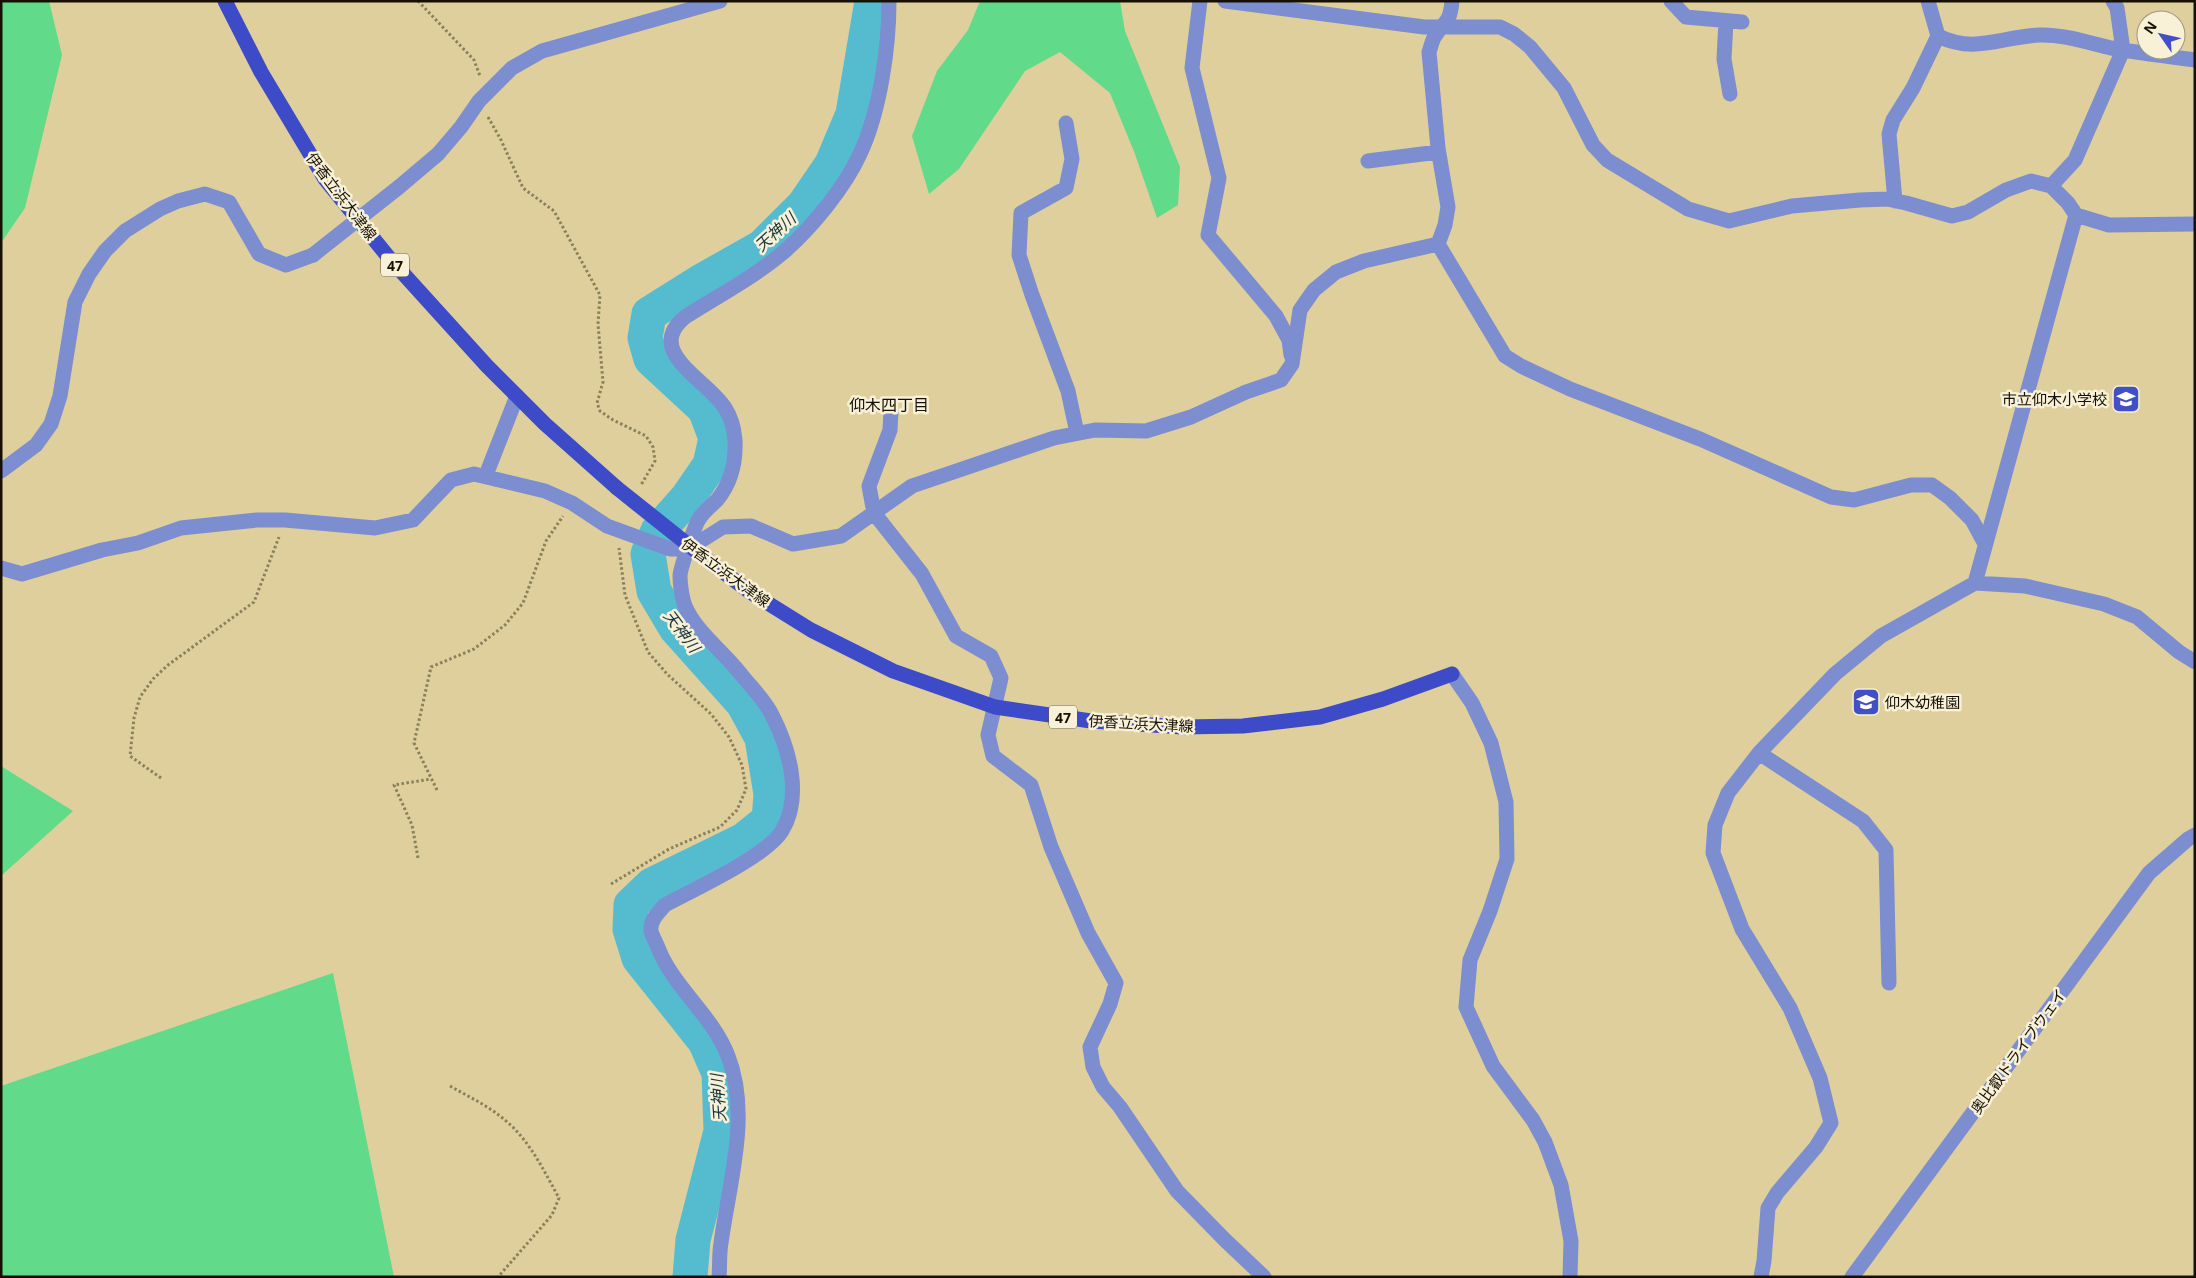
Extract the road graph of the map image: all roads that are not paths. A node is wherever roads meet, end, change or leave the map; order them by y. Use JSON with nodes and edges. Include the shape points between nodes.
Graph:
{"nodes":[{"id":1,"x":225,"y":1,"type":"edge"},
{"id":2,"x":720,"y":1,"type":"edge"},
{"id":3,"x":889,"y":1,"type":"edge"},
{"id":4,"x":1200,"y":1,"type":"edge"},
{"id":5,"x":1225,"y":1,"type":"edge"},
{"id":6,"x":1452,"y":1,"type":"edge"},
{"id":7,"x":1671,"y":1,"type":"edge"},
{"id":8,"x":1928,"y":1,"type":"edge"},
{"id":9,"x":2113,"y":1,"type":"edge"},
{"id":10,"x":1726,"y":21,"type":"junction"},
{"id":11,"x":1742,"y":22,"type":"dead end"},
{"id":12,"x":1444,"y":27,"type":"junction"},
{"id":13,"x":1938,"y":36,"type":"junction"},
{"id":14,"x":2124,"y":50,"type":"junction"},
{"id":15,"x":2195,"y":60,"type":"edge"},
{"id":16,"x":1730,"y":94,"type":"dead end"},
{"id":17,"x":1066,"y":123,"type":"dead end"},
{"id":18,"x":1438,"y":152,"type":"junction"},
{"id":19,"x":1368,"y":162,"type":"dead end"},
{"id":20,"x":2051,"y":186,"type":"junction"},
{"id":21,"x":1895,"y":201,"type":"junction"},
{"id":22,"x":2076,"y":215,"type":"junction"},
{"id":23,"x":2195,"y":224,"type":"edge"},
{"id":24,"x":1438,"y":244,"type":"junction"},
{"id":25,"x":1292,"y":364,"type":"junction"},
{"id":26,"x":517,"y":396,"type":"junction"},
{"id":27,"x":892,"y":411,"type":"dead end"},
{"id":28,"x":1077,"y":433,"type":"junction"},
{"id":29,"x":1,"y":471,"type":"edge"},
{"id":30,"x":486,"y":475,"type":"junction"},
{"id":31,"x":874,"y":513,"type":"junction"},
{"id":32,"x":1985,"y":544,"type":"junction"},
{"id":33,"x":688,"y":549,"type":"junction"},
{"id":34,"x":1,"y":568,"type":"edge"},
{"id":35,"x":1975,"y":583,"type":"junction"},
{"id":36,"x":2195,"y":662,"type":"edge"},
{"id":37,"x":1452,"y":674,"type":"joint"},
{"id":38,"x":995,"y":707,"type":"junction"},
{"id":39,"x":1759,"y":753,"type":"junction"},
{"id":40,"x":2195,"y":835,"type":"edge"},
{"id":41,"x":1889,"y":983,"type":"dead end"},
{"id":42,"x":719,"y":1277,"type":"edge"},
{"id":43,"x":1264,"y":1277,"type":"edge"},
{"id":44,"x":1570,"y":1277,"type":"edge"},
{"id":45,"x":1761,"y":1277,"type":"edge"},
{"id":46,"x":1852,"y":1277,"type":"edge"}],
"edges":[{"from":1,"to":26,"type":"main road","name":"伊香立浜大津線","number":"47","via":[[260,72],[325,179],[396,266]]},
{"from":2,"to":29,"type":"street","bridge":true,"via":[[542,52],[512,68],[483,97],[438,154],[313,255],[286,265],[259,254],[229,202],[205,194],[160,209],[125,231],[105,251],[75,302],[60,396],[51,424],[36,445]]},
{"from":3,"to":33,"type":"street","via":[[877,101],[860,154],[838,189],[818,218],[785,250],[685,318],[670,333],[673,353],[724,406],[735,439],[733,468],[727,485],[698,521]]},
{"from":4,"to":25,"type":"street","via":[[1192,68],[1219,178],[1208,235],[1276,316],[1289,340]]},
{"from":5,"to":12,"type":"street"},
{"from":6,"to":12,"type":"street","via":[[1451,14]]},
{"from":7,"to":10,"type":"street","via":[[1686,17]]},
{"from":8,"to":13,"type":"street"},
{"from":9,"to":14,"type":"street"},
{"from":10,"to":11,"type":"street"},
{"from":10,"to":16,"type":"street","via":[[1724,59]]},
{"from":12,"to":18,"type":"street","via":[[1434,37],[1429,52]]},
{"from":12,"to":21,"type":"street","via":[[1500,27],[1514,34],[1530,47],[1564,88],[1592,145],[1607,160],[1688,209],[1729,221],[1792,206],[1860,200]]},
{"from":13,"to":14,"type":"street","via":[[1954,44],[1975,46],[2041,35]]},
{"from":13,"to":21,"type":"street","via":[[1913,88],[1893,120],[1889,134]]},
{"from":14,"to":15,"type":"street"},
{"from":14,"to":20,"type":"street","via":[[2074,160]]},
{"from":17,"to":28,"type":"street","via":[[1072,159],[1066,188],[1021,213],[1019,255],[1068,391]]},
{"from":18,"to":19,"type":"street"},
{"from":18,"to":24,"type":"street","via":[[1448,207]]},
{"from":20,"to":21,"type":"street","via":[[2031,181],[2006,190],[1968,212],[1952,216]]},
{"from":20,"to":22,"type":"street"},
{"from":22,"to":23,"type":"street","via":[[2109,225]]},
{"from":22,"to":32,"type":"street"},
{"from":24,"to":25,"type":"street","via":[[1364,261],[1336,272],[1314,290],[1300,310]]},
{"from":24,"to":32,"type":"street","via":[[1505,356],[1522,366],[1830,497],[1854,500],[1912,485],[1932,485],[1972,520]]},
{"from":25,"to":28,"type":"street","via":[[1281,380],[1191,417],[1146,431]]},
{"from":26,"to":30,"type":"street"},
{"from":26,"to":38,"type":"main road","name":"伊香立浜大津線","number":"47","bridge":true,"via":[[617,488],[750,592],[810,630],[893,670]]},
{"from":27,"to":31,"type":"street","via":[[890,430],[869,486]]},
{"from":28,"to":31,"type":"street","via":[[912,486]]},
{"from":30,"to":33,"type":"street","via":[[545,491],[572,503],[607,526],[646,541],[670,549]]},
{"from":30,"to":34,"type":"street","via":[[474,474],[451,480],[413,520],[375,528],[286,520],[181,528],[138,544],[102,550],[22,574]]},
{"from":31,"to":33,"type":"street","via":[[841,536],[793,544],[751,526],[723,528]]},
{"from":31,"to":38,"type":"street","via":[[922,574],[956,636],[991,656],[1001,678]]},
{"from":32,"to":35,"type":"street"},
{"from":33,"to":42,"type":"street","via":[[680,575],[685,605],[700,630],[736,667],[772,713],[787,751],[792,780],[791,809],[782,832],[755,856],[665,905],[653,918],[651,931],[673,977],[728,1054],[735,1078],[738,1101],[736,1148],[720,1245]]},
{"from":35,"to":36,"type":"street","via":[[2025,586],[2104,604],[2137,617]]},
{"from":35,"to":39,"type":"street","via":[[1881,636],[1835,674]]},
{"from":37,"to":38,"type":"main road","name":"伊香立浜大津線","number":"47","via":[[1320,717],[1243,726],[1182,727],[1091,721]]},
{"from":37,"to":44,"type":"street","via":[[1472,703],[1492,743],[1506,802],[1507,859],[1470,960],[1466,1008],[1494,1066],[1545,1142],[1561,1185],[1571,1241]]},
{"from":38,"to":43,"type":"street","via":[[988,735],[993,756],[1031,785],[1051,847],[1088,933],[1116,983],[1090,1047],[1093,1067],[1103,1087],[1177,1191]]},
{"from":39,"to":41,"type":"street","via":[[1863,821],[1886,850]]},
{"from":39,"to":45,"type":"street","via":[[1728,793],[1715,825],[1713,854],[1742,929],[1790,1008],[1820,1078],[1831,1123],[1768,1208]]},
{"from":40,"to":46,"type":"street","name":"奥比叡ドライブウェイ","via":[[2149,873]]}]}
